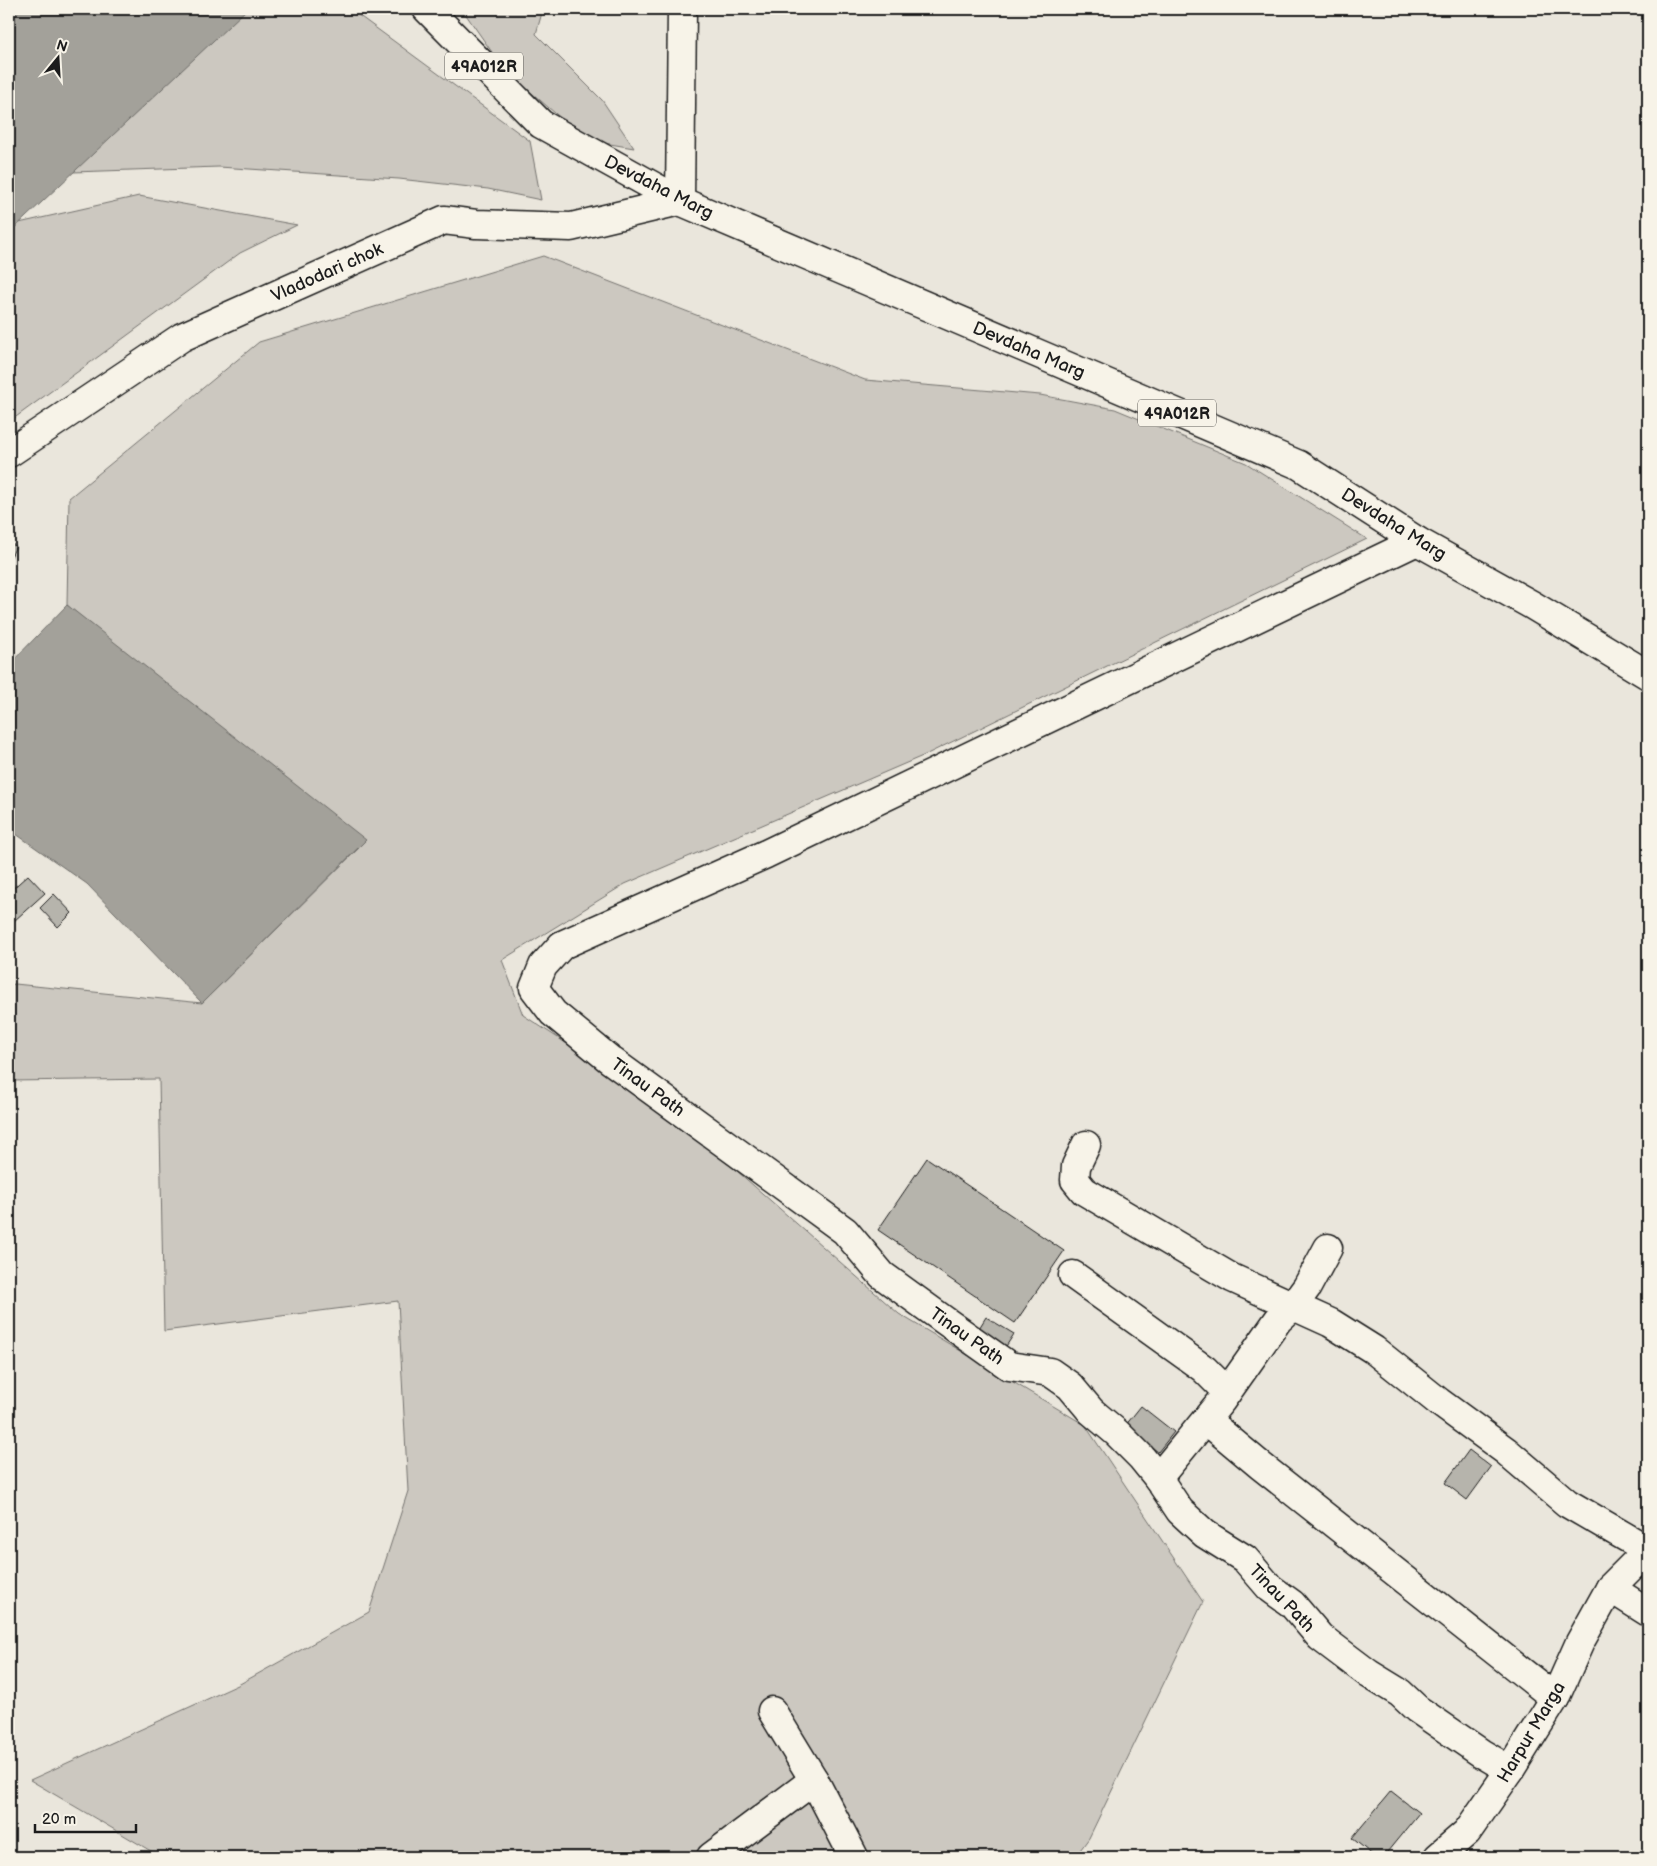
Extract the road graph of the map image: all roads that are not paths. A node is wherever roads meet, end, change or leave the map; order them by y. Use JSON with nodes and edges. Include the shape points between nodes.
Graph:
{"nodes":[{"id":1,"x":427,"y":9,"type":"edge"},
{"id":2,"x":682,"y":9,"type":"edge"},
{"id":3,"x":680,"y":201,"type":"junction"},
{"id":4,"x":9,"y":453,"type":"edge"},
{"id":5,"x":1417,"y":541,"type":"junction"},
{"id":6,"x":1648,"y":675,"type":"edge"},
{"id":7,"x":1086,"y":1145,"type":"dead end"},
{"id":8,"x":1328,"y":1248,"type":"dead end"},
{"id":9,"x":1073,"y":1275,"type":"dead end"},
{"id":10,"x":1294,"y":1306,"type":"junction"},
{"id":11,"x":1227,"y":1392,"type":"junction"},
{"id":12,"x":1206,"y":1420,"type":"junction"},
{"id":13,"x":1158,"y":1478,"type":"junction"},
{"id":14,"x":1648,"y":1550,"type":"edge"},
{"id":15,"x":1610,"y":1588,"type":"junction"},
{"id":16,"x":1648,"y":1612,"type":"edge"},
{"id":17,"x":1555,"y":1698,"type":"junction"},
{"id":18,"x":772,"y":1711,"type":"dead end"},
{"id":19,"x":1510,"y":1770,"type":"junction"},
{"id":20,"x":814,"y":1780,"type":"junction"},
{"id":21,"x":711,"y":1857,"type":"edge"},
{"id":22,"x":854,"y":1857,"type":"edge"},
{"id":23,"x":1438,"y":1857,"type":"edge"}],
"edges":[{"from":1,"to":3,"type":"street","name":"Devdaha Marg","number":"49A012R","via":[[541,124]]},
{"from":2,"to":3,"type":"street"},
{"from":3,"to":4,"type":"street","name":"Vladodari chok","via":[[570,227],[444,220],[182,337]]},
{"from":3,"to":5,"type":"street","name":"Devdaha Marg","number":"49A012R","via":[[1299,465]]},
{"from":5,"to":6,"type":"street","name":"Devdaha Marg","number":"49A012R"},
{"from":5,"to":13,"type":"street","name":"Tinau Path","via":[[766,854],[562,945],[543,966],[534,988],[553,1013],[609,1059],[845,1231],[882,1275],[1009,1366],[1050,1372],[1070,1386]]},
{"from":7,"to":10,"type":"street","via":[[1076,1166],[1075,1180],[1084,1191],[1232,1278]]},
{"from":8,"to":10,"type":"street"},
{"from":9,"to":11,"type":"street","via":[[1204,1369]]},
{"from":10,"to":11,"type":"street","via":[[1278,1320]]},
{"from":10,"to":14,"type":"street","via":[[1331,1323],[1374,1350],[1506,1451],[1567,1504]]},
{"from":11,"to":12,"type":"street"},
{"from":12,"to":13,"type":"street"},
{"from":12,"to":17,"type":"street"},
{"from":13,"to":19,"type":"street","name":"Tinau Path","via":[[1180,1511],[1205,1534],[1245,1559],[1270,1588],[1292,1604],[1320,1637],[1400,1693],[1417,1709]]},
{"from":14,"to":15,"type":"street","name":"Harpur Marga"},
{"from":15,"to":16,"type":"street"},
{"from":15,"to":17,"type":"street","name":"Harpur Marga","via":[[1580,1642]]},
{"from":17,"to":19,"type":"street","name":"Harpur Marga"},
{"from":18,"to":20,"type":"street"},
{"from":19,"to":23,"type":"street","name":"Harpur Marga","via":[[1467,1832]]},
{"from":20,"to":21,"type":"street"},
{"from":20,"to":22,"type":"street"}]}
